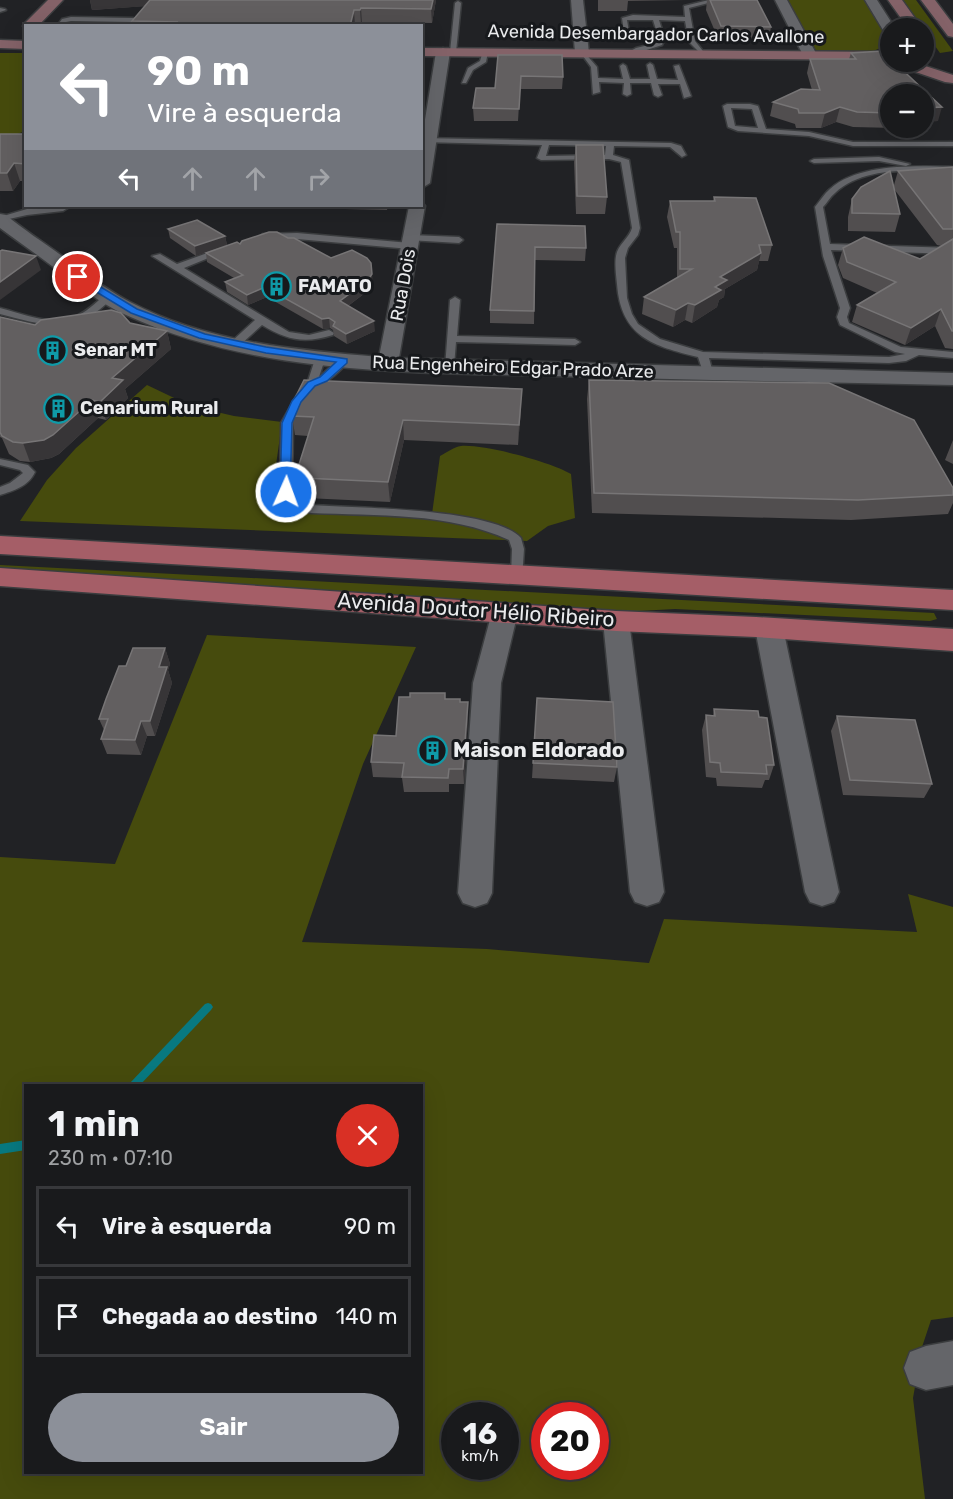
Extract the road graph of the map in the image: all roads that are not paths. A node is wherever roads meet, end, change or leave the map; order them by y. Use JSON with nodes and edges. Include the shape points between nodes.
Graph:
{"nodes":[{"id":1,"x":56,"y":0,"type":"edge"},
{"id":2,"x":577,"y":0,"type":"edge"},
{"id":3,"x":717,"y":0,"type":"edge"},
{"id":4,"x":781,"y":0,"type":"edge"},
{"id":5,"x":871,"y":0,"type":"edge"},
{"id":6,"x":895,"y":0,"type":"edge"},
{"id":7,"x":928,"y":0,"type":"edge"},
{"id":8,"x":458,"y":3,"type":"dead end"},
{"id":9,"x":660,"y":18,"type":"junction"},
{"id":10,"x":882,"y":18,"type":"edge"},
{"id":11,"x":908,"y":18,"type":"edge"},
{"id":12,"x":688,"y":19,"type":"junction"},
{"id":13,"x":32,"y":24,"type":"edge"},
{"id":14,"x":61,"y":24,"type":"edge"},
{"id":15,"x":130,"y":24,"type":"edge"},
{"id":16,"x":24,"y":32,"type":"edge"},
{"id":17,"x":953,"y":33,"type":"edge"},
{"id":18,"x":627,"y":38,"type":"dead end"},
{"id":19,"x":12,"y":45,"type":"edge"},
{"id":20,"x":880,"y":51,"type":"edge"},
{"id":21,"x":423,"y":52,"type":"edge"},
{"id":22,"x":448,"y":52,"type":"junction"},
{"id":23,"x":485,"y":52,"type":"junction"},
{"id":24,"x":582,"y":53,"type":"junction"},
{"id":25,"x":704,"y":54,"type":"junction"},
{"id":26,"x":810,"y":55,"type":"junction"},
{"id":27,"x":856,"y":56,"type":"junction"},
{"id":28,"x":880,"y":57,"type":"edge"},
{"id":29,"x":626,"y":60,"type":"junction"},
{"id":30,"x":934,"y":62,"type":"edge"},
{"id":31,"x":650,"y":65,"type":"dead end"},
{"id":32,"x":677,"y":66,"type":"dead end"},
{"id":33,"x":926,"y":72,"type":"edge"},
{"id":34,"x":596,"y":80,"type":"junction"},
{"id":35,"x":627,"y":81,"type":"junction"},
{"id":36,"x":655,"y":81,"type":"junction"},
{"id":37,"x":464,"y":82,"type":"dead end"},
{"id":38,"x":682,"y":82,"type":"junction"},
{"id":39,"x":951,"y":82,"type":"edge"},
{"id":40,"x":596,"y":92,"type":"dead end"},
{"id":41,"x":627,"y":94,"type":"dead end"},
{"id":42,"x":658,"y":95,"type":"dead end"},
{"id":43,"x":687,"y":96,"type":"dead end"},
{"id":44,"x":762,"y":129,"type":"junction"},
{"id":45,"x":425,"y":141,"type":"edge"},
{"id":46,"x":546,"y":143,"type":"junction"},
{"id":47,"x":610,"y":144,"type":"junction"},
{"id":48,"x":953,"y":144,"type":"edge"},
{"id":49,"x":681,"y":154,"type":"dead end"},
{"id":50,"x":609,"y":157,"type":"junction"},
{"id":51,"x":814,"y":161,"type":"dead end"},
{"id":52,"x":917,"y":168,"type":"junction"},
{"id":53,"x":423,"y":169,"type":"edge"},
{"id":54,"x":953,"y":169,"type":"edge"},
{"id":55,"x":65,"y":207,"type":"edge"},
{"id":56,"x":417,"y":207,"type":"edge"},
{"id":57,"x":1,"y":221,"type":"edge"},
{"id":58,"x":459,"y":240,"type":"dead end"},
{"id":59,"x":249,"y":241,"type":"edge"},
{"id":60,"x":411,"y":242,"type":"junction"},
{"id":61,"x":238,"y":244,"type":"edge"},
{"id":62,"x":826,"y":247,"type":"junction"},
{"id":63,"x":953,"y":251,"type":"edge"},
{"id":64,"x":157,"y":256,"type":"dead end"},
{"id":65,"x":176,"y":268,"type":"junction"},
{"id":66,"x":108,"y":297,"type":"junction"},
{"id":67,"x":455,"y":300,"type":"dead end"},
{"id":68,"x":0,"y":311,"type":"edge"},
{"id":69,"x":261,"y":320,"type":"junction"},
{"id":70,"x":329,"y":333,"type":"edge"},
{"id":71,"x":451,"y":339,"type":"junction"},
{"id":72,"x":575,"y":342,"type":"dead end"},
{"id":73,"x":235,"y":344,"type":"junction"},
{"id":74,"x":916,"y":353,"type":"junction"},
{"id":75,"x":953,"y":355,"type":"edge"},
{"id":76,"x":320,"y":359,"type":"junction"},
{"id":77,"x":344,"y":361,"type":"junction"},
{"id":78,"x":388,"y":364,"type":"junction"},
{"id":79,"x":705,"y":364,"type":"junction"},
{"id":80,"x":449,"y":366,"type":"junction"},
{"id":81,"x":953,"y":379,"type":"edge"},
{"id":82,"x":312,"y":384,"type":"junction"},
{"id":83,"x":0,"y":462,"type":"edge"},
{"id":84,"x":0,"y":491,"type":"edge"},
{"id":85,"x":0,"y":545,"type":"edge"},
{"id":86,"x":517,"y":576,"type":"junction"},
{"id":87,"x":0,"y":577,"type":"edge"},
{"id":88,"x":950,"y":608,"type":"edge"},
{"id":89,"x":505,"y":612,"type":"junction"},
{"id":90,"x":616,"y":621,"type":"junction"},
{"id":91,"x":762,"y":627,"type":"junction"},
{"id":92,"x":953,"y":640,"type":"edge"},
{"id":93,"x":782,"y":788,"type":"dead end"},
{"id":94,"x":647,"y":892,"type":"dead end"},
{"id":95,"x":822,"y":892,"type":"dead end"},
{"id":96,"x":475,"y":893,"type":"dead end"}],
"edges":[{"from":1,"to":13,"type":"street"},
{"from":2,"to":24,"type":"street"},
{"from":3,"to":12,"type":"lane","via":[[689,5]]},
{"from":4,"to":26,"type":"street"},
{"from":5,"to":10,"type":"street"},
{"from":6,"to":11,"type":"street"},
{"from":7,"to":17,"type":"street"},
{"from":8,"to":22,"type":"lane"},
{"from":9,"to":12,"type":"lane"},
{"from":9,"to":18,"type":"lane","via":[[624,19]]},
{"from":9,"to":29,"type":"lane","via":[[656,19],[661,43]]},
{"from":12,"to":25,"type":"lane","via":[[692,42]]},
{"from":14,"to":15,"type":"lane","via":[[71,19],[133,20]]},
{"from":16,"to":19,"type":"street"},
{"from":20,"to":27,"type":"street"},
{"from":21,"to":22,"type":"street","name":"Avenida Desembargador Carlos Avallone"},
{"from":22,"to":23,"type":"street","name":"Avenida Desembargador Carlos Avallone"},
{"from":22,"to":45,"type":"street"},
{"from":23,"to":24,"type":"street","name":"Avenida Desembargador Carlos Avallone"},
{"from":23,"to":37,"type":"lane","via":[[483,62],[470,69]]},
{"from":24,"to":29,"type":"street","name":"Avenida Desembargador Carlos Avallone"},
{"from":24,"to":34,"type":"lane","via":[[594,67]]},
{"from":25,"to":26,"type":"street","name":"Avenida Desembargador Carlos Avallone"},
{"from":25,"to":29,"type":"street","name":"Avenida Desembargador Carlos Avallone"},
{"from":26,"to":27,"type":"street","name":"Avenida Desembargador Carlos Avallone"},
{"from":27,"to":28,"type":"street","name":"Avenida Desembargador Carlos Avallone"},
{"from":29,"to":35,"type":"lane"},
{"from":30,"to":39,"type":"street"},
{"from":31,"to":36,"type":"lane"},
{"from":32,"to":38,"type":"lane"},
{"from":33,"to":39,"type":"street"},
{"from":34,"to":35,"type":"lane"},
{"from":34,"to":40,"type":"lane"},
{"from":35,"to":36,"type":"lane"},
{"from":35,"to":41,"type":"lane"},
{"from":36,"to":38,"type":"lane"},
{"from":36,"to":42,"type":"lane"},
{"from":38,"to":43,"type":"lane"},
{"from":44,"to":44,"type":"lane","via":[[755,108],[727,106],[732,127]]},
{"from":44,"to":48,"type":"lane","via":[[847,143]]},
{"from":45,"to":46,"type":"lane"},
{"from":45,"to":53,"type":"street"},
{"from":46,"to":47,"type":"lane"},
{"from":46,"to":50,"type":"lane","via":[[541,158]]},
{"from":47,"to":49,"type":"lane","via":[[668,145],[678,148]]},
{"from":47,"to":50,"type":"lane"},
{"from":50,"to":79,"type":"lane","via":[[625,160],[636,228],[636,234],[622,252],[621,289],[633,327],[651,340]]},
{"from":51,"to":52,"type":"lane","via":[[879,159]]},
{"from":52,"to":54,"type":"lane"},
{"from":52,"to":62,"type":"lane","via":[[854,179],[834,189],[819,207]]},
{"from":55,"to":57,"type":"lane","via":[[27,212]]},
{"from":56,"to":60,"type":"street","name":"Rua Dois"},
{"from":57,"to":66,"type":"street","name":"Rua Engenheiro Edgar Prado Arze"},
{"from":58,"to":60,"type":"lane"},
{"from":59,"to":60,"type":"lane","via":[[284,235]]},
{"from":60,"to":78,"type":"street","name":"Rua Dois"},
{"from":61,"to":65,"type":"lane"},
{"from":62,"to":63,"type":"lane"},
{"from":62,"to":74,"type":"lane","via":[[845,308],[845,325],[893,348]]},
{"from":64,"to":65,"type":"lane"},
{"from":65,"to":69,"type":"lane"},
{"from":66,"to":68,"type":"lane","via":[[67,323]]},
{"from":66,"to":73,"type":"street","name":"Rua Engenheiro Edgar Prado Arze","via":[[165,323]]},
{"from":67,"to":71,"type":"lane"},
{"from":69,"to":70,"type":"lane","via":[[298,340]]},
{"from":69,"to":73,"type":"lane"},
{"from":71,"to":72,"type":"lane"},
{"from":71,"to":80,"type":"lane"},
{"from":73,"to":76,"type":"street","name":"Rua Engenheiro Edgar Prado Arze"},
{"from":74,"to":75,"type":"lane"},
{"from":74,"to":79,"type":"lane","via":[[889,360]]},
{"from":76,"to":77,"type":"street","name":"Rua Engenheiro Edgar Prado Arze"},
{"from":76,"to":82,"type":"lane"},
{"from":77,"to":78,"type":"street","name":"Rua Engenheiro Edgar Prado Arze"},
{"from":77,"to":82,"type":"lane"},
{"from":78,"to":80,"type":"street","name":"Rua Engenheiro Edgar Prado Arze"},
{"from":79,"to":80,"type":"street","name":"Rua Engenheiro Edgar Prado Arze"},
{"from":79,"to":81,"type":"street","name":"Rua Engenheiro Edgar Prado Arze"},
{"from":82,"to":86,"type":"lane","via":[[297,401],[287,423],[286,492],[296,504],[311,509],[448,517],[499,529],[515,538]]},
{"from":83,"to":84,"type":"lane","via":[[24,467],[28,472],[15,486]]},
{"from":85,"to":86,"type":"main road","name":"Avenida Doutor Hélio Ribeiro"},
{"from":86,"to":88,"type":"main road","name":"Avenida Doutor Hélio Ribeiro"},
{"from":87,"to":89,"type":"main road","name":"Avenida Doutor Hélio Ribeiro"},
{"from":89,"to":90,"type":"main road","name":"Avenida Doutor Hélio Ribeiro"},
{"from":89,"to":96,"type":"street","via":[[487,683]]},
{"from":90,"to":91,"type":"main road","name":"Avenida Doutor Hélio Ribeiro"},
{"from":90,"to":94,"type":"street"},
{"from":91,"to":92,"type":"main road","name":"Avenida Doutor Hélio Ribeiro"},
{"from":91,"to":93,"type":"street"},
{"from":91,"to":95,"type":"street"}]}
